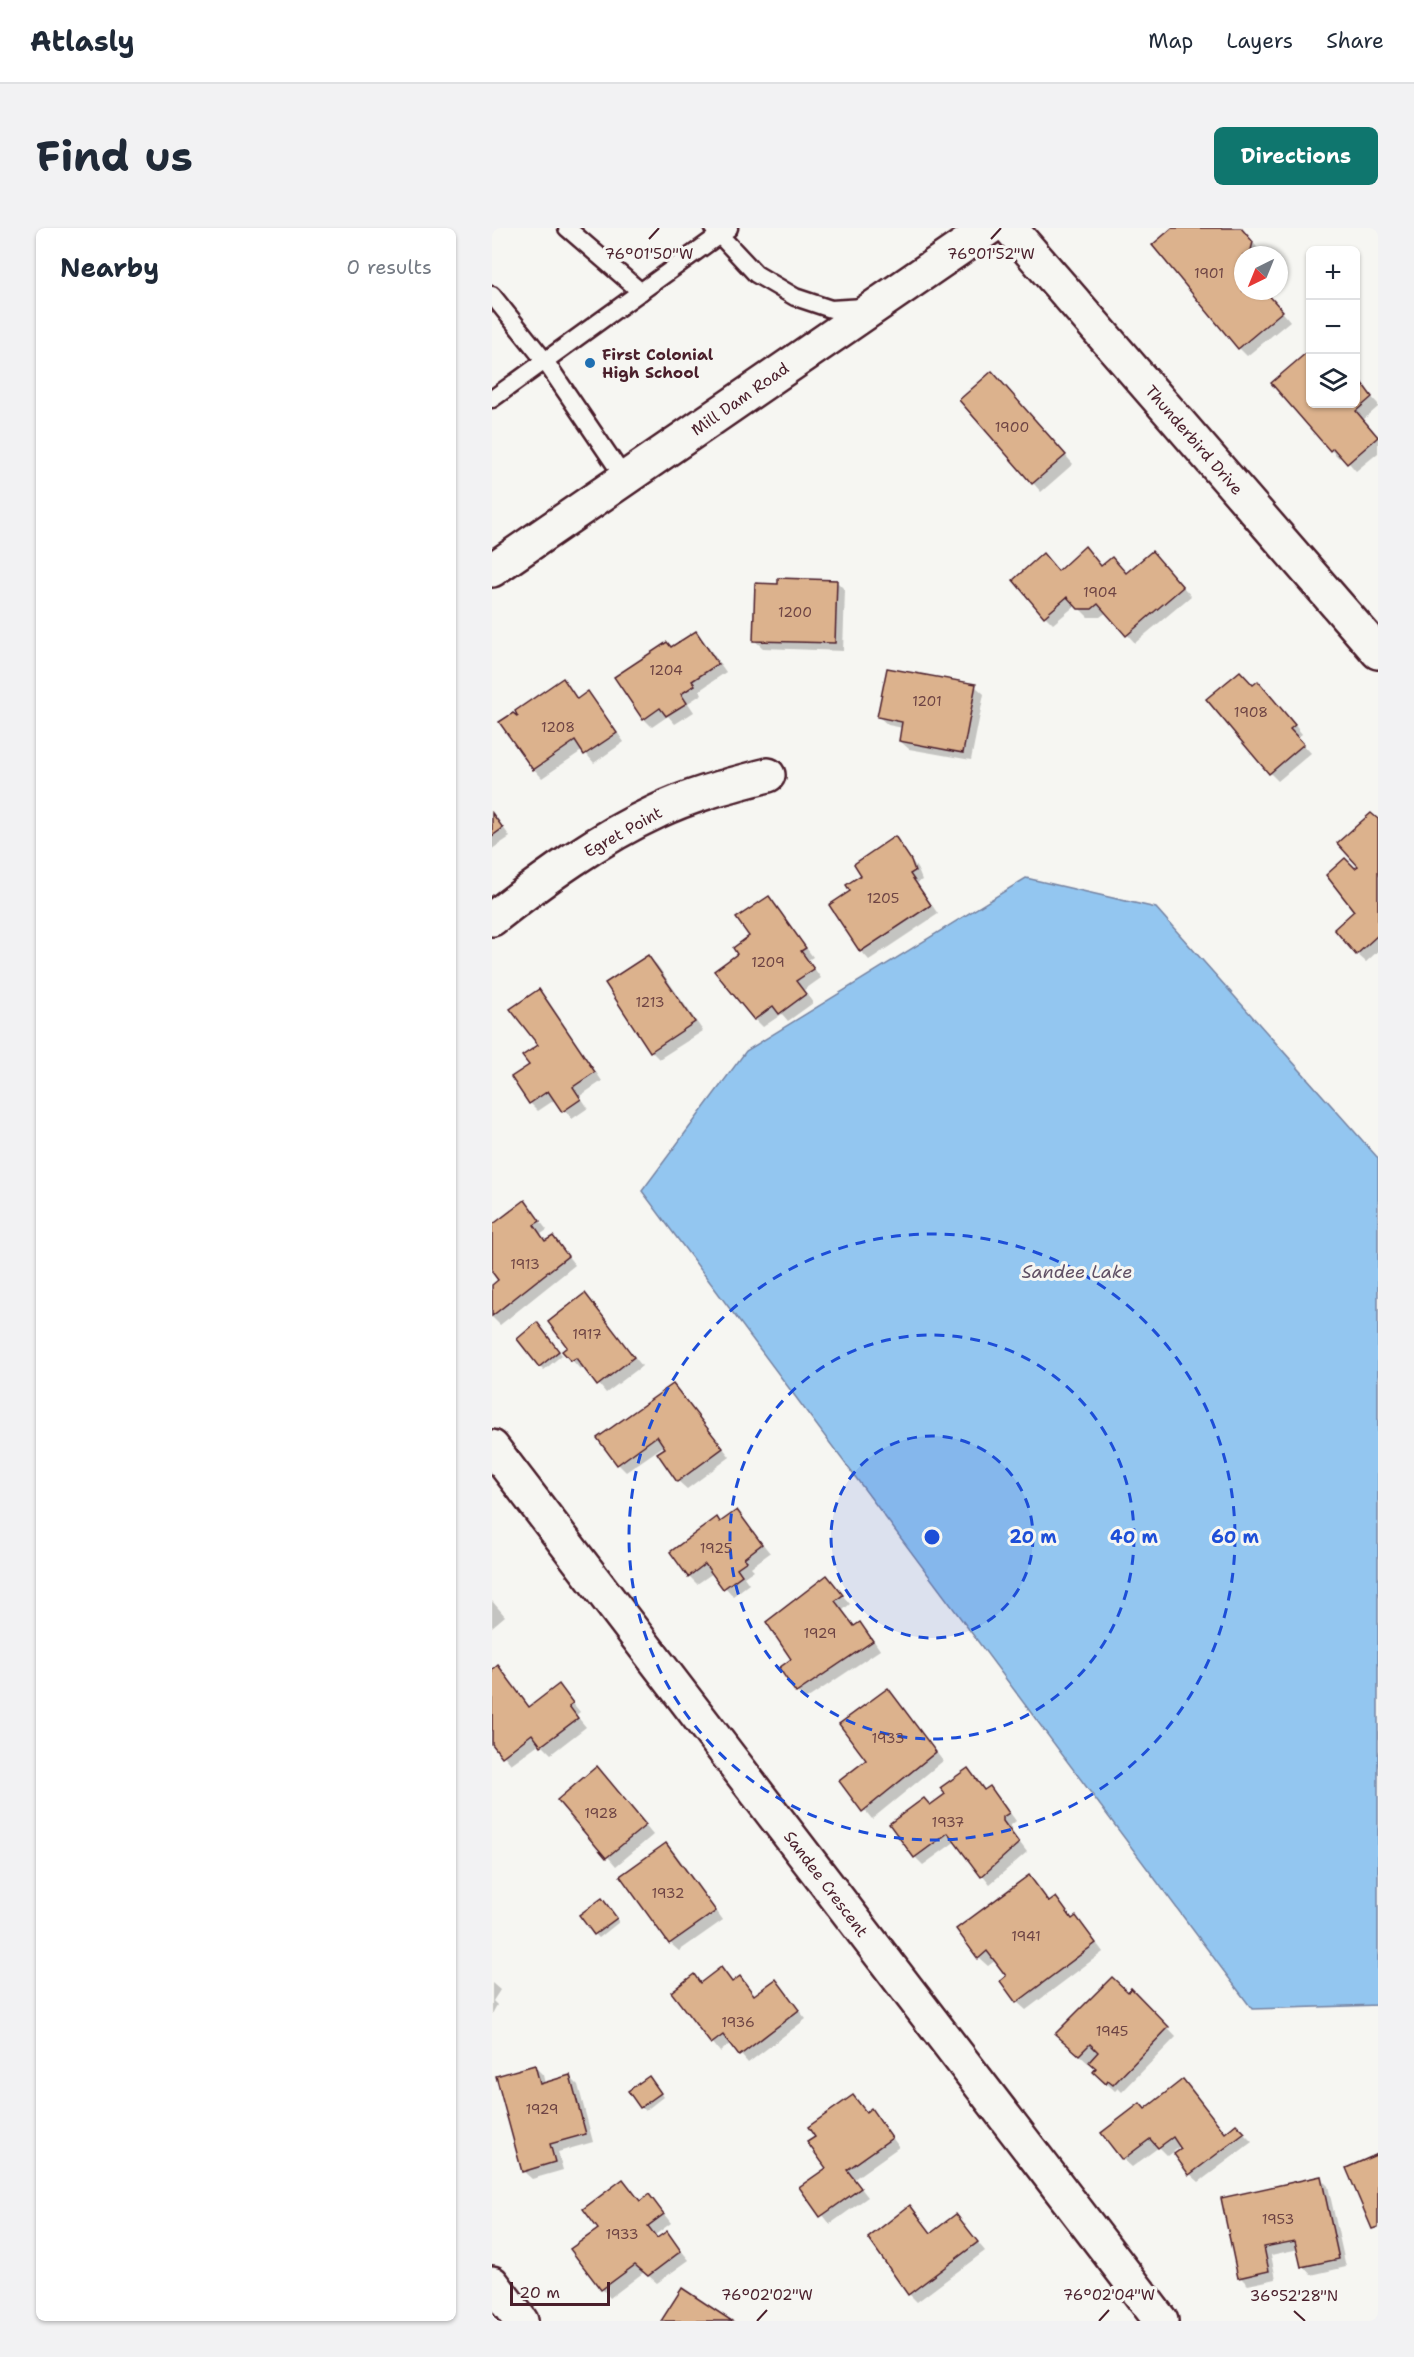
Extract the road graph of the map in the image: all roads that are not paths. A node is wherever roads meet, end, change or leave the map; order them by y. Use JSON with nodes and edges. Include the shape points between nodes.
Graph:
{"nodes":[{"id":1,"x":567,"y":228,"type":"edge"},
{"id":2,"x":989,"y":228,"type":"edge"},
{"id":3,"x":1010,"y":228,"type":"edge"},
{"id":4,"x":720,"y":230,"type":"edge"},
{"id":5,"x":641,"y":292,"type":"junction"},
{"id":6,"x":492,"y":295,"type":"edge"},
{"id":7,"x":875,"y":307,"type":"junction"},
{"id":8,"x":545,"y":361,"type":"junction"},
{"id":9,"x":492,"y":399,"type":"edge"},
{"id":10,"x":625,"y":479,"type":"junction"},
{"id":11,"x":492,"y":570,"type":"edge"},
{"id":12,"x":1378,"y":652,"type":"edge"},
{"id":13,"x":768,"y":775,"type":"dead end"},
{"id":14,"x":492,"y":919,"type":"edge"},
{"id":15,"x":492,"y":1447,"type":"edge"},
{"id":16,"x":492,"y":2283,"type":"edge"},
{"id":17,"x":521,"y":2321,"type":"edge"},
{"id":18,"x":1161,"y":2321,"type":"edge"}],
"edges":[{"from":1,"to":5,"type":"lane"},
{"from":2,"to":7,"type":"street","name":"Mill Dam Road"},
{"from":3,"to":12,"type":"street","name":"Thunderbird Drive"},
{"from":4,"to":5,"type":"lane"},
{"from":4,"to":7,"type":"lane","via":[[756,274],[795,297],[831,309]]},
{"from":5,"to":8,"type":"lane"},
{"from":6,"to":8,"type":"lane"},
{"from":7,"to":10,"type":"street","name":"Mill Dam Road"},
{"from":8,"to":9,"type":"lane"},
{"from":8,"to":10,"type":"lane"},
{"from":10,"to":11,"type":"street","name":"Mill Dam Road"},
{"from":13,"to":14,"type":"street","name":"Egret Point","via":[[659,810],[607,838]]},
{"from":15,"to":18,"type":"street","name":"Sandee Crescent"},
{"from":16,"to":17,"type":"street"}]}
